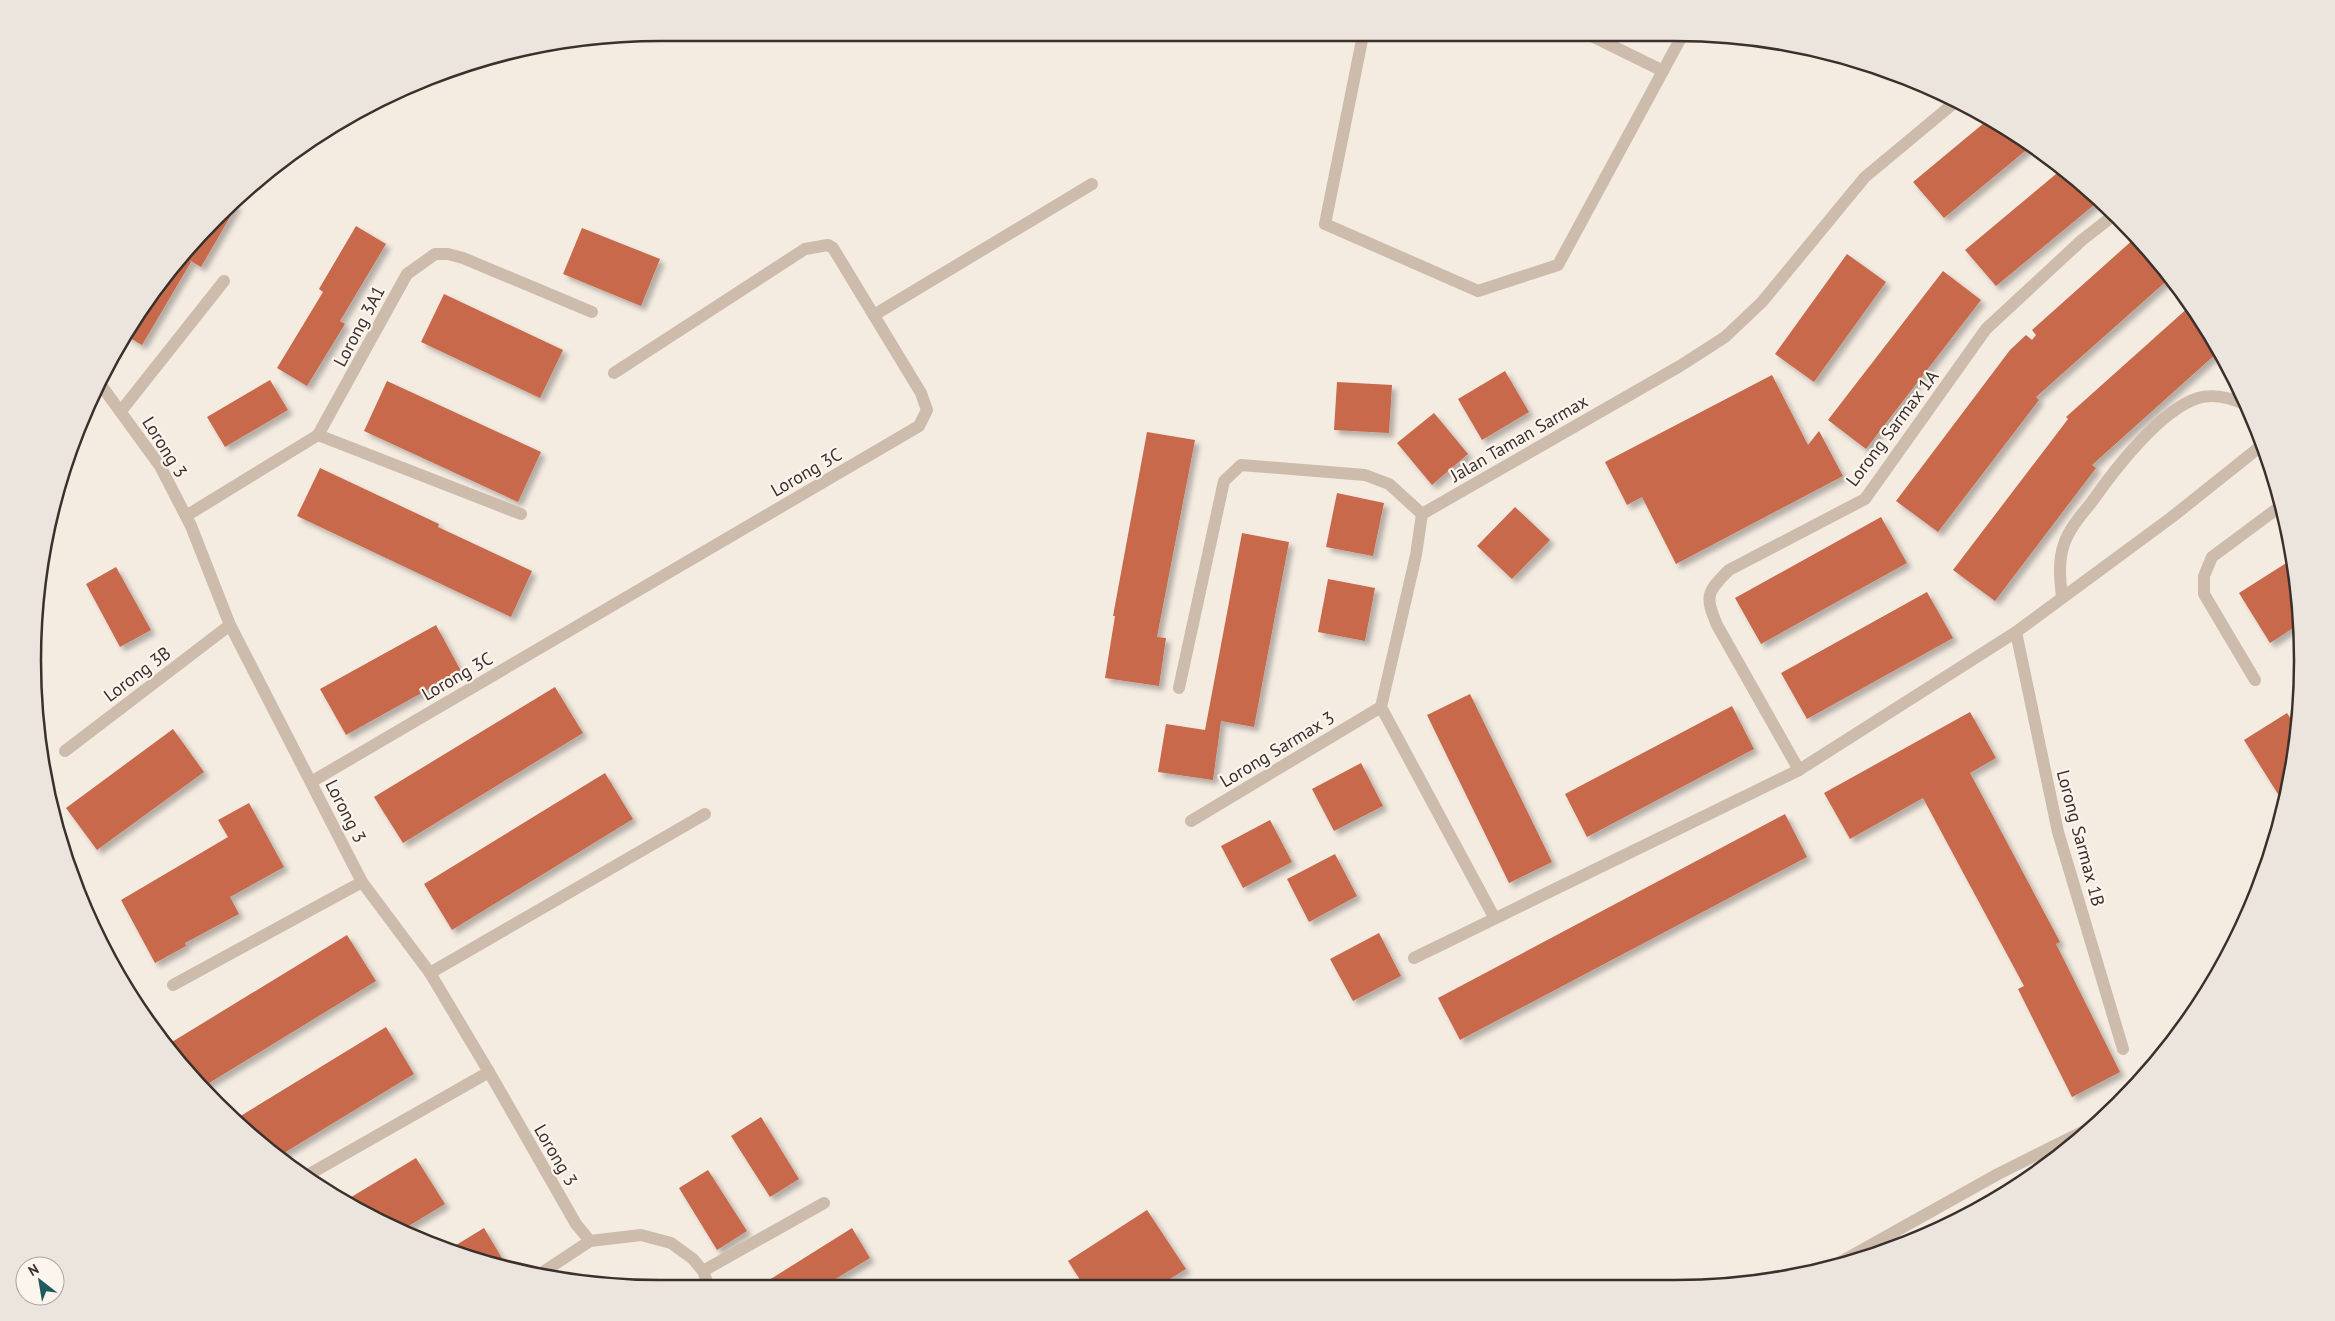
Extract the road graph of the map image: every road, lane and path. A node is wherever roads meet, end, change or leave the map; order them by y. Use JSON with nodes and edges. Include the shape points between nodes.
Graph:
{"nodes":[{"id":1,"x":1363,"y":41,"type":"edge"},
{"id":2,"x":1602,"y":41,"type":"edge"},
{"id":3,"x":1679,"y":41,"type":"edge"},
{"id":4,"x":1663,"y":71,"type":"junction"},
{"id":5,"x":1950,"y":106,"type":"edge"},
{"id":6,"x":1092,"y":184,"type":"dead end"},
{"id":7,"x":2108,"y":219,"type":"edge"},
{"id":8,"x":224,"y":281,"type":"dead end"},
{"id":9,"x":592,"y":312,"type":"dead end"},
{"id":10,"x":874,"y":315,"type":"junction"},
{"id":11,"x":614,"y":373,"type":"dead end"},
{"id":12,"x":104,"y":389,"type":"edge"},
{"id":13,"x":2237,"y":402,"type":"edge"},
{"id":14,"x":121,"y":411,"type":"junction"},
{"id":15,"x":318,"y":435,"type":"junction"},
{"id":16,"x":2257,"y":449,"type":"edge"},
{"id":17,"x":2275,"y":510,"type":"edge"},
{"id":18,"x":521,"y":514,"type":"dead end"},
{"id":19,"x":1422,"y":514,"type":"junction"},
{"id":20,"x":186,"y":516,"type":"junction"},
{"id":21,"x":2062,"y":597,"type":"junction"},
{"id":22,"x":230,"y":625,"type":"junction"},
{"id":23,"x":2016,"y":632,"type":"junction"},
{"id":24,"x":2255,"y":680,"type":"dead end"},
{"id":25,"x":1179,"y":688,"type":"dead end"},
{"id":26,"x":1382,"y":707,"type":"junction"},
{"id":27,"x":65,"y":751,"type":"dead end"},
{"id":28,"x":1799,"y":770,"type":"junction"},
{"id":29,"x":312,"y":782,"type":"junction"},
{"id":30,"x":705,"y":814,"type":"dead end"},
{"id":31,"x":1192,"y":821,"type":"dead end"},
{"id":32,"x":362,"y":882,"type":"junction"},
{"id":33,"x":1494,"y":917,"type":"junction"},
{"id":34,"x":1414,"y":958,"type":"dead end"},
{"id":35,"x":430,"y":973,"type":"junction"},
{"id":36,"x":173,"y":985,"type":"dead end"},
{"id":37,"x":2123,"y":1049,"type":"dead end"},
{"id":38,"x":489,"y":1072,"type":"junction"},
{"id":39,"x":2065,"y":1140,"type":"edge"},
{"id":40,"x":312,"y":1172,"type":"edge"},
{"id":41,"x":824,"y":1203,"type":"dead end"},
{"id":42,"x":590,"y":1241,"type":"junction"},
{"id":43,"x":1859,"y":1252,"type":"edge"},
{"id":44,"x":547,"y":1269,"type":"edge"},
{"id":45,"x":703,"y":1271,"type":"junction"},
{"id":46,"x":706,"y":1280,"type":"edge"}],
"edges":[{"from":1,"to":4,"type":"street","via":[[1325,224],[1478,291],[1558,264]]},
{"from":2,"to":4,"type":"street"},
{"from":3,"to":4,"type":"street"},
{"from":5,"to":19,"type":"street","name":"Jalan Taman Sarmax","via":[[1865,177],[1762,302],[1725,337]]},
{"from":6,"to":10,"type":"street"},
{"from":7,"to":28,"type":"street","name":"Lorong Sarmax 1A","via":[[1986,329],[1865,499],[1729,570],[1713,586],[1708,602],[1717,625]]},
{"from":8,"to":14,"type":"street"},
{"from":9,"to":15,"type":"street","name":"Lorong 3A1","via":[[464,258],[435,254],[407,274]]},
{"from":10,"to":11,"type":"street","name":"Lorong 3C","via":[[833,248],[823,245],[805,249]]},
{"from":10,"to":29,"type":"street","name":"Lorong 3C","via":[[922,393],[927,410],[919,426]]},
{"from":12,"to":14,"type":"street","name":"Lorong 3"},
{"from":13,"to":21,"type":"street","via":[[2220,396],[2199,398],[2177,408],[2122,460],[2076,522],[2064,544],[2060,575]]},
{"from":14,"to":20,"type":"street","name":"Lorong 3","via":[[160,466]]},
{"from":15,"to":18,"type":"street"},
{"from":15,"to":20,"type":"street","name":"Lorong 3A1"},
{"from":16,"to":21,"type":"street","via":[[2172,517]]},
{"from":17,"to":24,"type":"street","via":[[2212,557],[2204,576],[2204,594]]},
{"from":19,"to":25,"type":"street","via":[[1388,484],[1364,475],[1241,465],[1224,481]]},
{"from":19,"to":26,"type":"street"},
{"from":20,"to":22,"type":"street","name":"Lorong 3"},
{"from":21,"to":23,"type":"street"},
{"from":22,"to":27,"type":"street","name":"Lorong 3B"},
{"from":22,"to":29,"type":"street","name":"Lorong 3"},
{"from":23,"to":28,"type":"street"},
{"from":23,"to":37,"type":"street","name":"Lorong Sarmax 1B","via":[[2058,832]]},
{"from":26,"to":31,"type":"street","name":"Lorong Sarmax 3"},
{"from":26,"to":33,"type":"street"},
{"from":28,"to":33,"type":"street"},
{"from":29,"to":32,"type":"street","name":"Lorong 3"},
{"from":30,"to":35,"type":"street"},
{"from":32,"to":35,"type":"street","name":"Lorong 3"},
{"from":32,"to":36,"type":"street"},
{"from":33,"to":34,"type":"street"},
{"from":35,"to":38,"type":"street","name":"Lorong 3"},
{"from":38,"to":40,"type":"street"},
{"from":38,"to":42,"type":"street","name":"Lorong 3","via":[[576,1224]]},
{"from":39,"to":43,"type":"street"},
{"from":41,"to":45,"type":"street"},
{"from":42,"to":44,"type":"street"},
{"from":42,"to":45,"type":"street","via":[[642,1236],[671,1243]]},
{"from":45,"to":46,"type":"street"}]}
